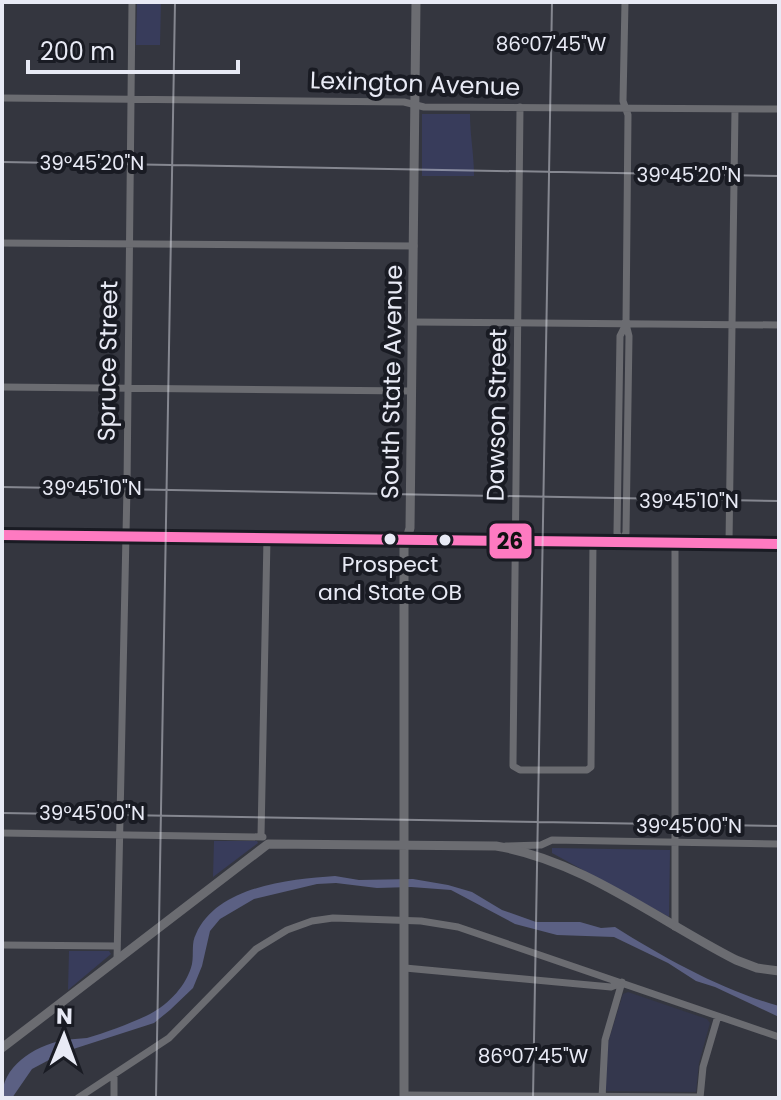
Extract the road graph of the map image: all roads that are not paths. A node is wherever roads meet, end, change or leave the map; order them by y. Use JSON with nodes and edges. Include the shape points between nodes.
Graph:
{"nodes":[{"id":1,"x":132,"y":2,"type":"edge"},
{"id":2,"x":416,"y":2,"type":"edge"},
{"id":3,"x":625,"y":2,"type":"edge"},
{"id":4,"x":2,"y":98,"type":"edge"},
{"id":5,"x":131,"y":100,"type":"junction"},
{"id":6,"x":414,"y":105,"type":"junction"},
{"id":7,"x":520,"y":107,"type":"junction"},
{"id":8,"x":626,"y":108,"type":"junction"},
{"id":9,"x":735,"y":109,"type":"junction"},
{"id":10,"x":779,"y":109,"type":"edge"},
{"id":11,"x":2,"y":243,"type":"edge"},
{"id":12,"x":130,"y":244,"type":"junction"},
{"id":13,"x":414,"y":246,"type":"junction"},
{"id":14,"x":413,"y":322,"type":"junction"},
{"id":15,"x":518,"y":323,"type":"junction"},
{"id":16,"x":626,"y":324,"type":"junction"},
{"id":17,"x":732,"y":325,"type":"junction"},
{"id":18,"x":779,"y":325,"type":"edge"},
{"id":19,"x":2,"y":387,"type":"edge"},
{"id":20,"x":128,"y":388,"type":"junction"},
{"id":21,"x":411,"y":391,"type":"junction"},
{"id":22,"x":2,"y":535,"type":"edge"},
{"id":23,"x":125,"y":537,"type":"junction"},
{"id":24,"x":267,"y":538,"type":"junction"},
{"id":25,"x":407,"y":539,"type":"junction"},
{"id":26,"x":515,"y":540,"type":"junction"},
{"id":27,"x":593,"y":541,"type":"junction"},
{"id":28,"x":621,"y":542,"type":"junction"},
{"id":29,"x":675,"y":543,"type":"junction"},
{"id":30,"x":729,"y":543,"type":"junction"},
{"id":31,"x":779,"y":544,"type":"edge"},
{"id":32,"x":2,"y":833,"type":"edge"},
{"id":33,"x":119,"y":834,"type":"junction"},
{"id":34,"x":265,"y":840,"type":"junction"},
{"id":35,"x":675,"y":842,"type":"junction"},
{"id":36,"x":779,"y":844,"type":"edge"},
{"id":37,"x":403,"y":846,"type":"junction"},
{"id":38,"x":496,"y":846,"type":"junction"},
{"id":39,"x":404,"y":920,"type":"junction"},
{"id":40,"x":675,"y":927,"type":"junction"},
{"id":41,"x":2,"y":945,"type":"edge"},
{"id":42,"x":117,"y":946,"type":"junction"},
{"id":43,"x":117,"y":960,"type":"junction"},
{"id":44,"x":405,"y":968,"type":"junction"},
{"id":45,"x":779,"y":971,"type":"edge"},
{"id":46,"x":622,"y":982,"type":"junction"},
{"id":47,"x":718,"y":1016,"type":"junction"},
{"id":48,"x":779,"y":1037,"type":"edge"},
{"id":49,"x":2,"y":1048,"type":"edge"},
{"id":50,"x":114,"y":1075,"type":"junction"},
{"id":51,"x":404,"y":1096,"type":"edge"},
{"id":52,"x":500,"y":1097,"type":"edge"},
{"id":53,"x":602,"y":1097,"type":"edge"},
{"id":54,"x":700,"y":1097,"type":"edge"},
{"id":55,"x":78,"y":1098,"type":"edge"},
{"id":56,"x":114,"y":1098,"type":"edge"}],
"edges":[{"from":1,"to":5,"type":"street","name":"Spruce Street"},
{"from":2,"to":6,"type":"street","name":"South State Avenue"},
{"from":3,"to":8,"type":"street"},
{"from":4,"to":5,"type":"street","name":"Lexington Avenue"},
{"from":5,"to":6,"type":"street","name":"Lexington Avenue"},
{"from":5,"to":12,"type":"street","name":"Spruce Street"},
{"from":6,"to":7,"type":"street","name":"Lexington Avenue"},
{"from":6,"to":13,"type":"street","name":"South State Avenue"},
{"from":7,"to":8,"type":"street","name":"Lexington Avenue"},
{"from":7,"to":15,"type":"street","name":"Dawson Street"},
{"from":8,"to":9,"type":"street","name":"Lexington Avenue"},
{"from":8,"to":16,"type":"street"},
{"from":9,"to":10,"type":"street","name":"Lexington Avenue"},
{"from":9,"to":17,"type":"street"},
{"from":11,"to":12,"type":"street"},
{"from":12,"to":13,"type":"street"},
{"from":12,"to":20,"type":"street","name":"Spruce Street"},
{"from":13,"to":14,"type":"street","name":"South State Avenue"},
{"from":14,"to":15,"type":"street"},
{"from":14,"to":21,"type":"street","name":"South State Avenue"},
{"from":15,"to":16,"type":"street"},
{"from":15,"to":26,"type":"street","name":"Dawson Street"},
{"from":16,"to":17,"type":"street"},
{"from":16,"to":28,"type":"street","via":[[626,533]]},
{"from":17,"to":18,"type":"street"},
{"from":17,"to":30,"type":"street"},
{"from":19,"to":20,"type":"street"},
{"from":20,"to":21,"type":"street"},
{"from":20,"to":23,"type":"street","name":"Spruce Street"},
{"from":21,"to":25,"type":"street","name":"South State Avenue"},
{"from":22,"to":23,"type":"main road"},
{"from":23,"to":24,"type":"main road"},
{"from":23,"to":33,"type":"street","name":"Spruce Street"},
{"from":24,"to":25,"type":"main road"},
{"from":24,"to":34,"type":"street"},
{"from":25,"to":26,"type":"main road"},
{"from":25,"to":37,"type":"street","name":"South State Avenue"},
{"from":26,"to":27,"type":"main road"},
{"from":26,"to":27,"type":"street","name":"Dawson Street","via":[[513,764],[518,769],[589,769]]},
{"from":27,"to":28,"type":"main road"},
{"from":28,"to":29,"type":"main road"},
{"from":29,"to":30,"type":"main road"},
{"from":29,"to":35,"type":"street"},
{"from":30,"to":31,"type":"main road"},
{"from":32,"to":33,"type":"street"},
{"from":33,"to":34,"type":"street"},
{"from":33,"to":42,"type":"street","name":"Spruce Street"},
{"from":34,"to":37,"type":"street"},
{"from":34,"to":43,"type":"street"},
{"from":35,"to":36,"type":"street"},
{"from":35,"to":38,"type":"street","via":[[552,840]]},
{"from":35,"to":40,"type":"street"},
{"from":37,"to":38,"type":"street"},
{"from":37,"to":39,"type":"street","name":"South State Avenue"},
{"from":38,"to":40,"type":"street","via":[[556,862]]},
{"from":39,"to":44,"type":"street","name":"South State Avenue"},
{"from":39,"to":46,"type":"street","via":[[458,927]]},
{"from":39,"to":50,"type":"street","via":[[333,918],[281,933],[256,949],[169,1038]]},
{"from":40,"to":45,"type":"street","via":[[743,963]]},
{"from":41,"to":42,"type":"street"},
{"from":42,"to":43,"type":"street","name":"Spruce Street"},
{"from":43,"to":49,"type":"street"},
{"from":44,"to":46,"type":"street","via":[[611,987]]},
{"from":44,"to":51,"type":"street","name":"South State Avenue"},
{"from":46,"to":47,"type":"street"},
{"from":46,"to":53,"type":"street","via":[[605,1040]]},
{"from":47,"to":48,"type":"street"},
{"from":47,"to":54,"type":"street","via":[[701,1074]]},
{"from":50,"to":55,"type":"street"},
{"from":50,"to":56,"type":"street"},
{"from":51,"to":52,"type":"street"},
{"from":52,"to":53,"type":"street"},
{"from":53,"to":54,"type":"street"}]}
